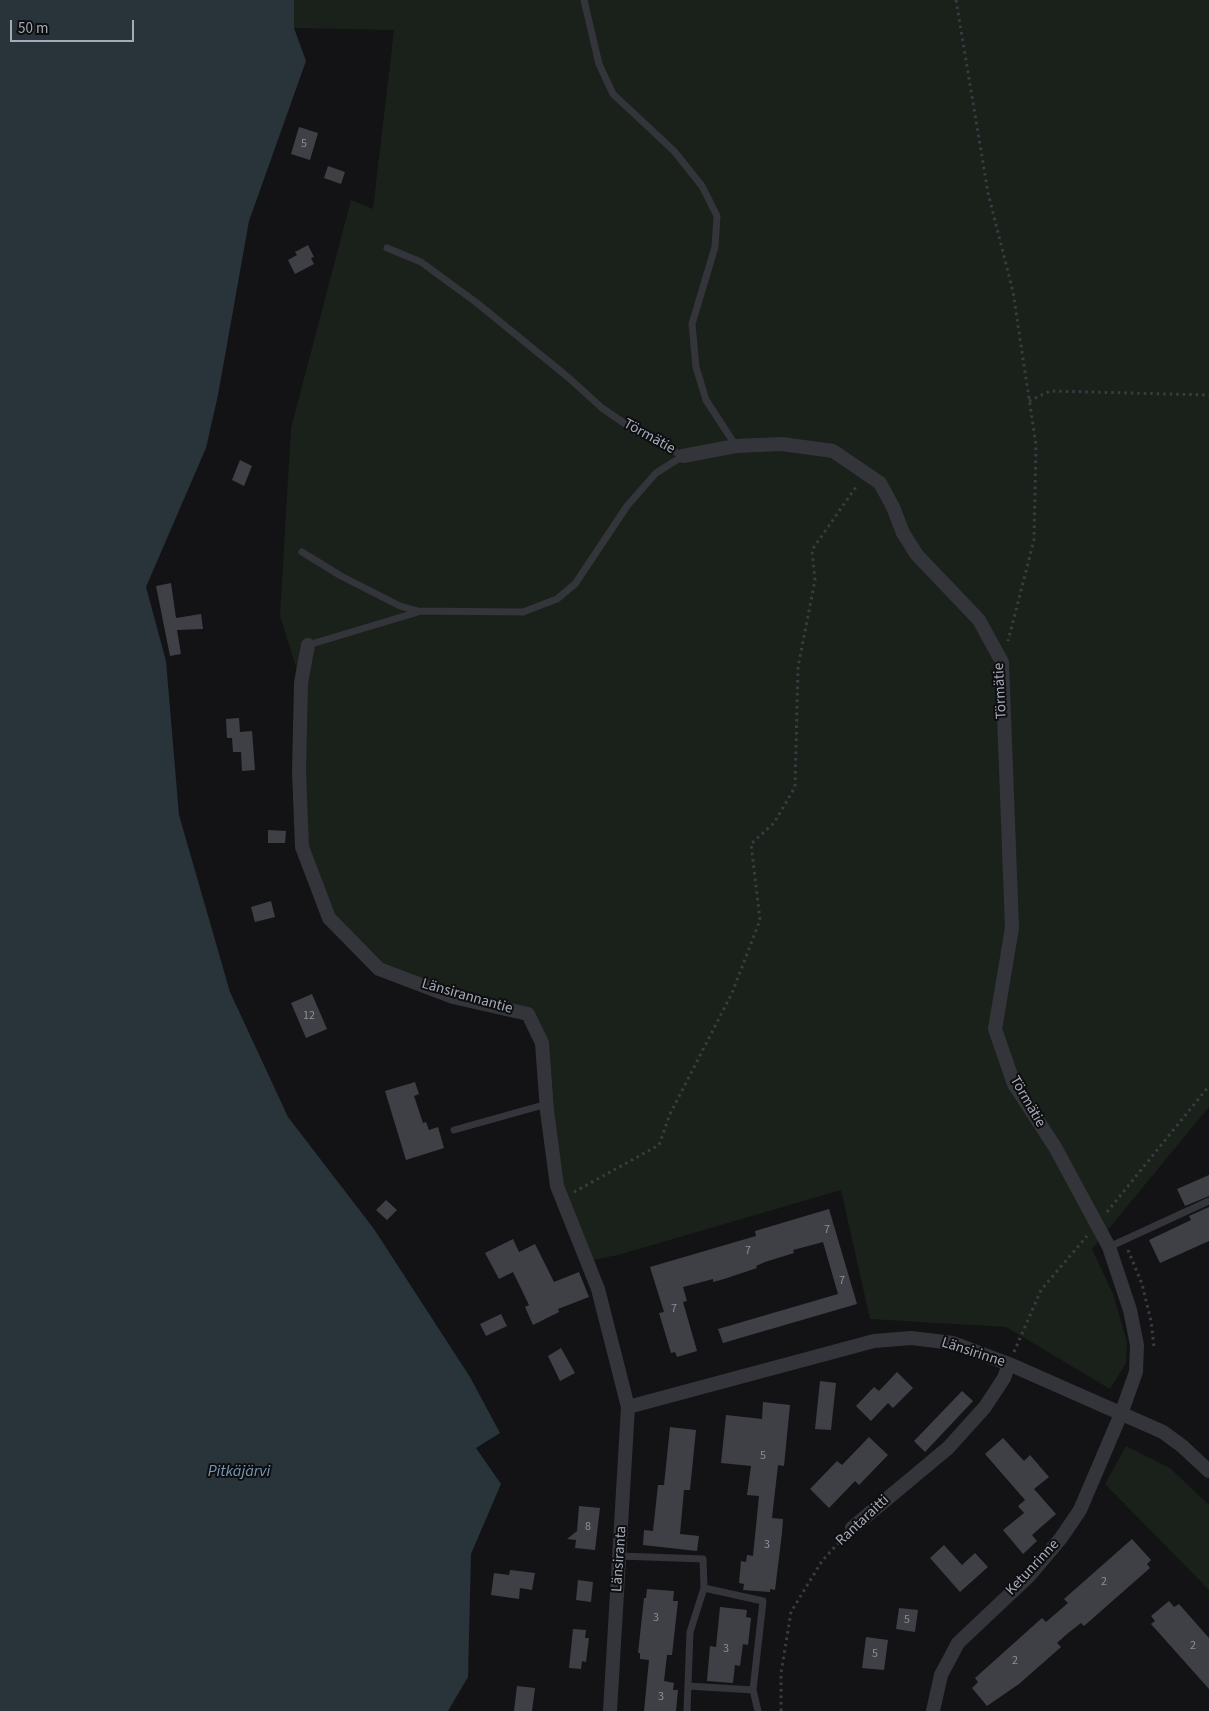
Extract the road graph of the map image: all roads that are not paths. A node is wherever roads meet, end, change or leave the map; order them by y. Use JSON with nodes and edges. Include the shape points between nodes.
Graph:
{"nodes":[{"id":1,"x":584,"y":0,"type":"edge"},
{"id":2,"x":387,"y":248,"type":"dead end"},
{"id":3,"x":736,"y":446,"type":"junction"},
{"id":4,"x":683,"y":456,"type":"junction"},
{"id":5,"x":302,"y":552,"type":"dead end"},
{"id":6,"x":418,"y":611,"type":"junction"},
{"id":7,"x":308,"y":645,"type":"joint"},
{"id":8,"x":547,"y":1104,"type":"junction"},
{"id":9,"x":454,"y":1130,"type":"dead end"},
{"id":10,"x":1209,"y":1201,"type":"edge"},
{"id":11,"x":1109,"y":1247,"type":"junction"},
{"id":12,"x":1009,"y":1364,"type":"junction"},
{"id":13,"x":628,"y":1407,"type":"junction"},
{"id":14,"x":1121,"y":1414,"type":"junction"},
{"id":15,"x":1209,"y":1471,"type":"edge"},
{"id":16,"x":852,"y":1528,"type":"road end"},
{"id":17,"x":620,"y":1556,"type":"junction"},
{"id":18,"x":704,"y":1588,"type":"junction"},
{"id":19,"x":688,"y":1686,"type":"junction"},
{"id":20,"x":753,"y":1690,"type":"junction"},
{"id":21,"x":610,"y":1711,"type":"edge"},
{"id":22,"x":687,"y":1711,"type":"edge"},
{"id":23,"x":758,"y":1711,"type":"edge"},
{"id":24,"x":933,"y":1711,"type":"edge"}],
"edges":[{"from":1,"to":3,"type":"lane","via":[[599,64],[613,94],[674,151],[702,186],[717,216],[715,247],[692,324],[696,367],[706,400]]},
{"from":2,"to":4,"type":"lane","name":"Törmätie","via":[[421,262],[477,303],[602,408],[637,432]]},
{"from":3,"to":4,"type":"street","name":"Törmätie"},
{"from":3,"to":11,"type":"street","name":"Törmätie","via":[[782,444],[833,451],[880,483],[903,534],[917,555],[979,620],[1002,662],[1012,928],[996,1030],[1014,1084],[1055,1147]]},
{"from":4,"to":6,"type":"lane","via":[[656,473],[627,506],[575,584],[557,599],[522,612]]},
{"from":5,"to":6,"type":"lane","via":[[340,576],[400,606]]},
{"from":6,"to":7,"type":"lane"},
{"from":7,"to":8,"type":"street","name":"Länsirannantie","via":[[302,683],[299,772],[302,847],[329,918],[379,969],[453,997],[528,1014],[542,1043]]},
{"from":8,"to":9,"type":"lane"},
{"from":8,"to":13,"type":"street","name":"Länsirannantie","via":[[557,1186],[598,1289]]},
{"from":10,"to":11,"type":"lane"},
{"from":11,"to":14,"type":"street","name":"Törmätie","via":[[1130,1310],[1137,1345],[1136,1372]]},
{"from":12,"to":13,"type":"street","name":"Länsirinne","via":[[953,1343],[911,1338],[874,1340]]},
{"from":12,"to":14,"type":"street","name":"Länsirinne"},
{"from":12,"to":16,"type":"street","name":"Rantaraitti","via":[[985,1407],[948,1448]]},
{"from":13,"to":17,"type":"street","name":"Länsiranta"},
{"from":14,"to":15,"type":"street","name":"Länsirinne","via":[[1162,1432]]},
{"from":14,"to":24,"type":"street","name":"Ketunrinne","via":[[1080,1510],[1029,1576],[958,1643],[941,1675]]},
{"from":17,"to":18,"type":"lane","via":[[703,1559]]},
{"from":17,"to":21,"type":"street","name":"Länsiranta"},
{"from":18,"to":19,"type":"lane","via":[[690,1632]]},
{"from":18,"to":20,"type":"lane","via":[[763,1600]]},
{"from":19,"to":20,"type":"lane"},
{"from":19,"to":22,"type":"lane"},
{"from":20,"to":23,"type":"lane"}]}
